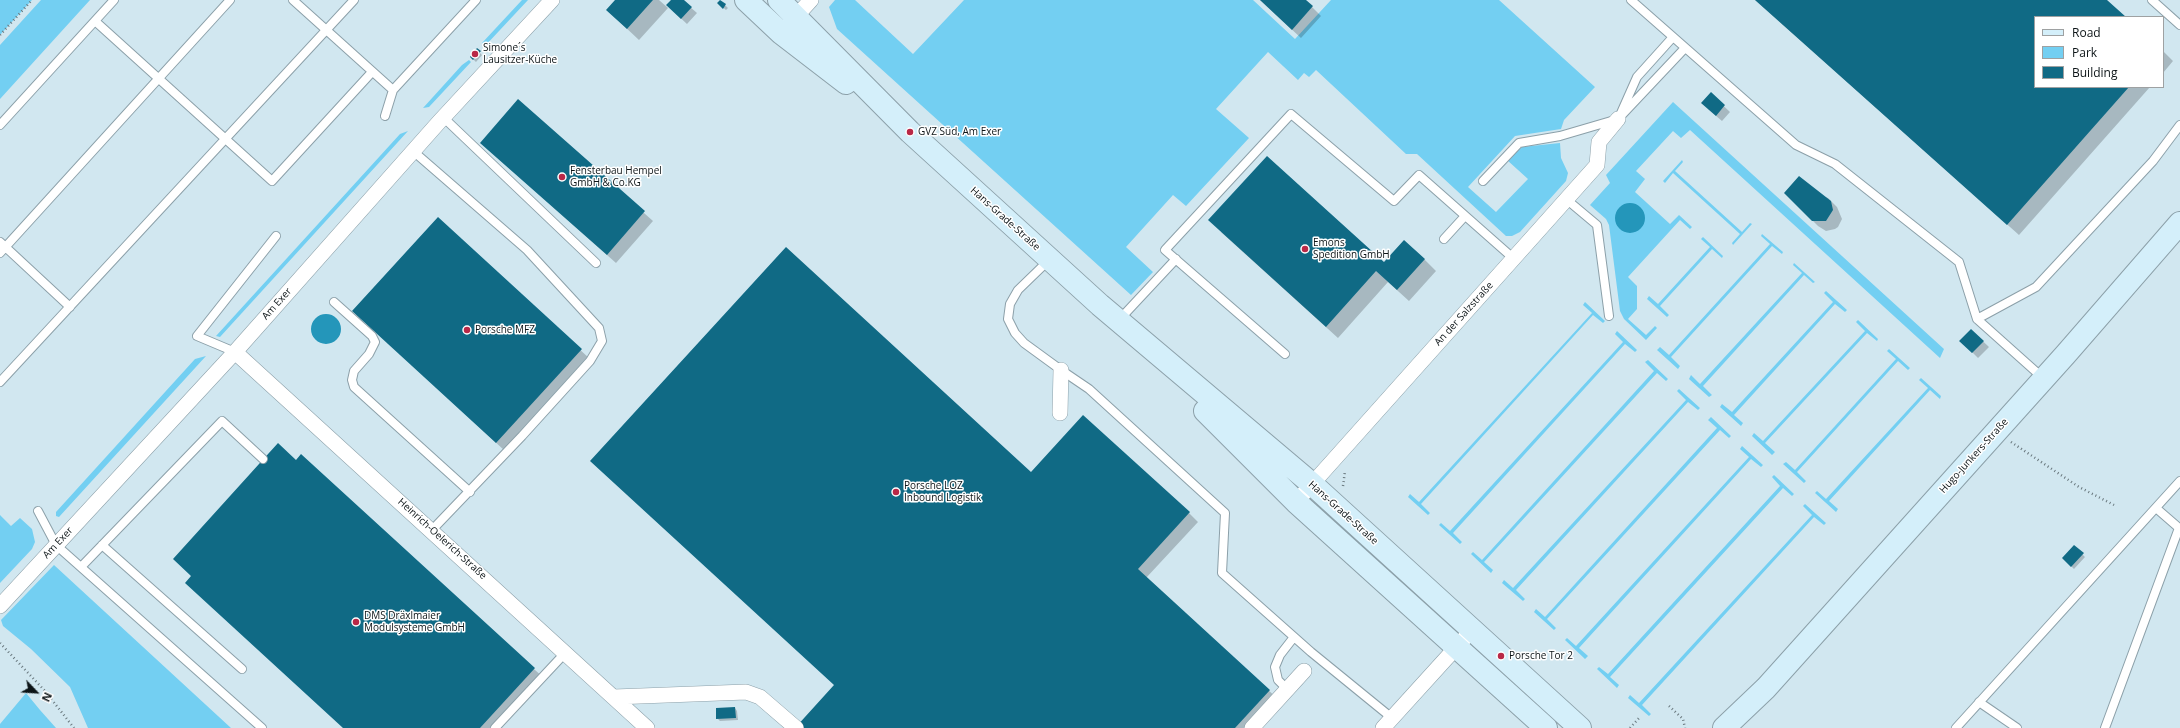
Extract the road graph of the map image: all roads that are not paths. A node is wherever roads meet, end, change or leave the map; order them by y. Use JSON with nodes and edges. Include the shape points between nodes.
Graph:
{"nodes":[{"id":1,"x":114,"y":0,"type":"edge"},
{"id":2,"x":230,"y":0,"type":"edge"},
{"id":3,"x":293,"y":0,"type":"edge"},
{"id":4,"x":354,"y":0,"type":"edge"},
{"id":5,"x":476,"y":0,"type":"edge"},
{"id":6,"x":552,"y":0,"type":"edge"},
{"id":7,"x":746,"y":0,"type":"edge"},
{"id":8,"x":779,"y":0,"type":"edge"},
{"id":9,"x":811,"y":0,"type":"edge"},
{"id":10,"x":1631,"y":0,"type":"edge"},
{"id":11,"x":2152,"y":0,"type":"edge"},
{"id":12,"x":796,"y":16,"type":"junction"},
{"id":13,"x":95,"y":21,"type":"junction"},
{"id":14,"x":2180,"y":25,"type":"edge"},
{"id":15,"x":326,"y":30,"type":"junction"},
{"id":16,"x":781,"y":33,"type":"junction"},
{"id":17,"x":1673,"y":37,"type":"junction"},
{"id":18,"x":1686,"y":48,"type":"junction"},
{"id":19,"x":372,"y":72,"type":"junction"},
{"id":20,"x":159,"y":79,"type":"junction"},
{"id":21,"x":393,"y":90,"type":"junction"},
{"id":22,"x":385,"y":116,"type":"dead end"},
{"id":23,"x":444,"y":118,"type":"junction"},
{"id":24,"x":1618,"y":119,"type":"junction"},
{"id":25,"x":2180,"y":124,"type":"edge"},
{"id":26,"x":0,"y":125,"type":"edge"},
{"id":27,"x":910,"y":132,"type":"junction"},
{"id":28,"x":225,"y":139,"type":"junction"},
{"id":29,"x":413,"y":151,"type":"junction"},
{"id":30,"x":1483,"y":181,"type":"dead end"},
{"id":31,"x":1566,"y":199,"type":"junction"},
{"id":32,"x":1465,"y":216,"type":"junction"},
{"id":33,"x":2180,"y":223,"type":"edge"},
{"id":34,"x":276,"y":236,"type":"dead end"},
{"id":35,"x":1444,"y":239,"type":"dead end"},
{"id":36,"x":2,"y":248,"type":"edge"},
{"id":37,"x":1513,"y":258,"type":"junction"},
{"id":38,"x":1176,"y":259,"type":"junction"},
{"id":39,"x":1050,"y":260,"type":"junction"},
{"id":40,"x":596,"y":263,"type":"dead end"},
{"id":41,"x":334,"y":302,"type":"dead end"},
{"id":42,"x":1100,"y":305,"type":"junction"},
{"id":43,"x":70,"y":307,"type":"junction"},
{"id":44,"x":1609,"y":316,"type":"dead end"},
{"id":45,"x":1977,"y":319,"type":"junction"},
{"id":46,"x":1118,"y":321,"type":"junction"},
{"id":47,"x":235,"y":352,"type":"junction"},
{"id":48,"x":1285,"y":354,"type":"dead end"},
{"id":49,"x":1061,"y":370,"type":"junction"},
{"id":50,"x":2044,"y":378,"type":"junction"},
{"id":51,"x":0,"y":382,"type":"edge"},
{"id":52,"x":1060,"y":413,"type":"dead end"},
{"id":53,"x":263,"y":459,"type":"dead end"},
{"id":54,"x":2180,"y":481,"type":"edge"},
{"id":55,"x":1312,"y":484,"type":"junction"},
{"id":56,"x":470,"y":492,"type":"junction"},
{"id":57,"x":1296,"y":502,"type":"junction"},
{"id":58,"x":2156,"y":508,"type":"junction"},
{"id":59,"x":38,"y":511,"type":"dead end"},
{"id":60,"x":432,"y":530,"type":"junction"},
{"id":61,"x":56,"y":545,"type":"junction"},
{"id":62,"x":102,"y":545,"type":"junction"},
{"id":63,"x":81,"y":567,"type":"junction"},
{"id":64,"x":0,"y":606,"type":"edge"},
{"id":65,"x":1472,"y":630,"type":"junction"},
{"id":66,"x":1294,"y":637,"type":"junction"},
{"id":67,"x":1457,"y":647,"type":"junction"},
{"id":68,"x":566,"y":652,"type":"junction"},
{"id":69,"x":242,"y":669,"type":"dead end"},
{"id":70,"x":1304,"y":671,"type":"dead end"},
{"id":71,"x":1766,"y":688,"type":"junction"},
{"id":72,"x":1287,"y":689,"type":"junction"},
{"id":73,"x":614,"y":697,"type":"junction"},
{"id":74,"x":1979,"y":702,"type":"junction"},
{"id":75,"x":1388,"y":723,"type":"edge"},
{"id":76,"x":787,"y":725,"type":"edge"},
{"id":77,"x":262,"y":728,"type":"edge"},
{"id":78,"x":495,"y":728,"type":"edge"},
{"id":79,"x":647,"y":728,"type":"edge"},
{"id":80,"x":1252,"y":728,"type":"edge"},
{"id":81,"x":1546,"y":728,"type":"edge"},
{"id":82,"x":1580,"y":728,"type":"edge"},
{"id":83,"x":1724,"y":728,"type":"edge"},
{"id":84,"x":1736,"y":728,"type":"edge"},
{"id":85,"x":1956,"y":728,"type":"edge"},
{"id":86,"x":2017,"y":728,"type":"edge"},
{"id":87,"x":2105,"y":728,"type":"edge"}],
"edges":[{"from":1,"to":13,"type":"lane"},
{"from":2,"to":20,"type":"lane"},
{"from":3,"to":15,"type":"lane"},
{"from":4,"to":15,"type":"lane"},
{"from":5,"to":21,"type":"lane"},
{"from":6,"to":23,"type":"street","name":"Am Exer"},
{"from":7,"to":16,"type":"street","name":"Hans-Grade-Straße"},
{"from":8,"to":12,"type":"street","name":"Hans-Grade-Straße"},
{"from":9,"to":12,"type":"street"},
{"from":10,"to":17,"type":"lane"},
{"from":11,"to":14,"type":"lane"},
{"from":12,"to":16,"type":"street"},
{"from":12,"to":27,"type":"street","name":"Hans-Grade-Straße"},
{"from":13,"to":20,"type":"lane"},
{"from":13,"to":26,"type":"lane"},
{"from":15,"to":19,"type":"lane"},
{"from":15,"to":28,"type":"lane"},
{"from":16,"to":27,"type":"street","name":"Hans-Grade-Straße"},
{"from":17,"to":18,"type":"lane"},
{"from":17,"to":24,"type":"lane","via":[[1637,77]]},
{"from":18,"to":24,"type":"lane"},
{"from":18,"to":45,"type":"lane","via":[[1796,146],[1835,164],[1959,262]]},
{"from":19,"to":21,"type":"lane"},
{"from":19,"to":28,"type":"lane","via":[[272,181]]},
{"from":20,"to":28,"type":"lane"},
{"from":20,"to":36,"type":"lane"},
{"from":21,"to":22,"type":"lane"},
{"from":23,"to":29,"type":"street","name":"Am Exer"},
{"from":23,"to":40,"type":"lane"},
{"from":24,"to":30,"type":"lane","via":[[1560,136],[1519,143]]},
{"from":24,"to":31,"type":"street","name":"An der Salzstraße","via":[[1599,142],[1597,165]]},
{"from":25,"to":45,"type":"lane","via":[[2153,161],[2036,287]]},
{"from":27,"to":39,"type":"street","name":"Hans-Grade-Straße"},
{"from":28,"to":43,"type":"lane"},
{"from":29,"to":47,"type":"street","name":"Am Exer"},
{"from":29,"to":56,"type":"lane","via":[[527,250],[599,328],[602,342],[590,361]]},
{"from":31,"to":37,"type":"street","name":"An der Salzstraße"},
{"from":31,"to":44,"type":"lane","via":[[1597,225]]},
{"from":32,"to":35,"type":"lane"},
{"from":32,"to":37,"type":"lane"},
{"from":32,"to":38,"type":"lane","via":[[1419,176],[1394,202],[1291,114],[1165,250]]},
{"from":33,"to":50,"type":"street","name":"Hugo-Junkers-Straße"},
{"from":34,"to":47,"type":"lane","via":[[197,336]]},
{"from":36,"to":43,"type":"lane"},
{"from":37,"to":55,"type":"street","name":"An der Salzstraße"},
{"from":38,"to":46,"type":"lane"},
{"from":38,"to":48,"type":"lane"},
{"from":39,"to":42,"type":"street","name":"Hans-Grade-Straße"},
{"from":39,"to":49,"type":"lane","via":[[1018,290],[1010,304],[1008,319],[1024,343]]},
{"from":41,"to":56,"type":"lane","via":[[372,336],[375,342],[370,354],[354,371],[354,387]]},
{"from":42,"to":46,"type":"street","name":"Hans-Grade-Straße"},
{"from":42,"to":57,"type":"street","name":"Hans-Grade-Straße"},
{"from":43,"to":51,"type":"lane"},
{"from":45,"to":50,"type":"lane"},
{"from":46,"to":55,"type":"street","name":"Hans-Grade-Straße"},
{"from":47,"to":60,"type":"street","name":"Heinrich-Oelerich-Straße"},
{"from":47,"to":61,"type":"street","name":"Am Exer"},
{"from":49,"to":52,"type":"street"},
{"from":49,"to":66,"type":"lane","via":[[1090,389],[1225,513],[1222,573]]},
{"from":50,"to":71,"type":"street","name":"Hugo-Junkers-Straße"},
{"from":53,"to":62,"type":"lane","via":[[222,421]]},
{"from":54,"to":58,"type":"lane"},
{"from":55,"to":57,"type":"street","name":"An der Salzstraße"},
{"from":55,"to":65,"type":"street","name":"Hans-Grade-Straße"},
{"from":56,"to":60,"type":"lane"},
{"from":57,"to":67,"type":"street","name":"Hans-Grade-Straße"},
{"from":58,"to":74,"type":"lane"},
{"from":58,"to":87,"type":"lane","via":[[2179,528]]},
{"from":59,"to":61,"type":"lane"},
{"from":60,"to":68,"type":"street","name":"Heinrich-Oelerich-Straße"},
{"from":61,"to":63,"type":"lane"},
{"from":61,"to":64,"type":"street","name":"Am Exer"},
{"from":62,"to":63,"type":"lane"},
{"from":62,"to":69,"type":"lane"},
{"from":63,"to":77,"type":"lane"},
{"from":65,"to":67,"type":"street"},
{"from":65,"to":82,"type":"street","name":"Hans-Grade-Straße"},
{"from":66,"to":72,"type":"lane","via":[[1280,655],[1275,668],[1278,680]]},
{"from":66,"to":75,"type":"lane"},
{"from":67,"to":75,"type":"street"},
{"from":67,"to":81,"type":"street","name":"Hans-Grade-Straße"},
{"from":68,"to":73,"type":"street","name":"Heinrich-Oelerich-Straße"},
{"from":68,"to":78,"type":"lane"},
{"from":70,"to":72,"type":"street"},
{"from":71,"to":83,"type":"street","name":"Hugo-Junkers-Straße"},
{"from":71,"to":84,"type":"street","name":"Hugo-Junkers-Straße"},
{"from":72,"to":80,"type":"street"},
{"from":73,"to":76,"type":"street","via":[[746,692],[760,697]]},
{"from":73,"to":79,"type":"street","name":"Heinrich-Oelerich-Straße"},
{"from":74,"to":85,"type":"lane"},
{"from":74,"to":86,"type":"lane"}]}
